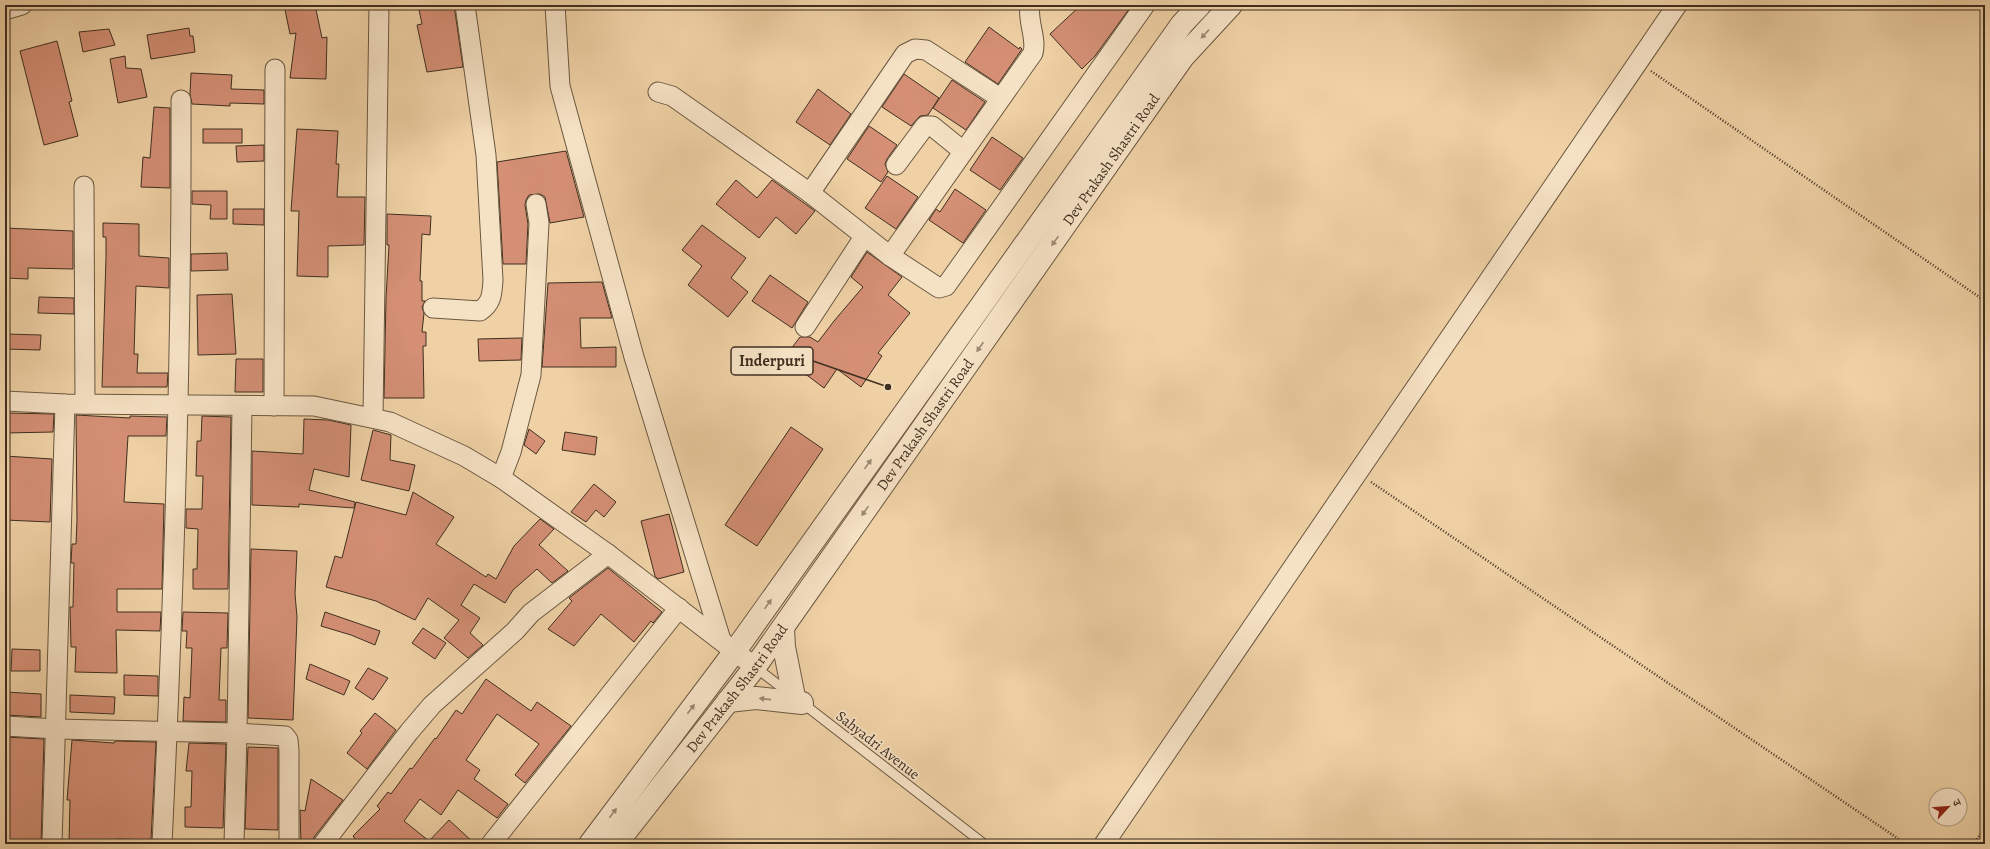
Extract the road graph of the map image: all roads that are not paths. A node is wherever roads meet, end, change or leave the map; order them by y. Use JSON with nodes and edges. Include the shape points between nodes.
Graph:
{"nodes":[{"id":1,"x":22,"y":5,"type":"edge"},
{"id":2,"x":379,"y":5,"type":"edge"},
{"id":3,"x":465,"y":5,"type":"edge"},
{"id":4,"x":555,"y":5,"type":"edge"},
{"id":5,"x":1030,"y":5,"type":"edge"},
{"id":6,"x":1145,"y":5,"type":"edge"},
{"id":7,"x":1200,"y":5,"type":"edge"},
{"id":8,"x":1231,"y":5,"type":"edge"},
{"id":9,"x":1677,"y":5,"type":"edge"},
{"id":10,"x":5,"y":10,"type":"edge"},
{"id":11,"x":275,"y":69,"type":"dead end"},
{"id":12,"x":658,"y":92,"type":"dead end"},
{"id":13,"x":1000,"y":98,"type":"junction"},
{"id":14,"x":181,"y":100,"type":"dead end"},
{"id":15,"x":963,"y":151,"type":"junction"},
{"id":16,"x":896,"y":165,"type":"dead end"},
{"id":17,"x":84,"y":186,"type":"dead end"},
{"id":18,"x":810,"y":193,"type":"junction"},
{"id":19,"x":536,"y":204,"type":"dead end"},
{"id":20,"x":864,"y":237,"type":"junction"},
{"id":21,"x":890,"y":256,"type":"junction"},
{"id":22,"x":433,"y":308,"type":"dead end"},
{"id":23,"x":805,"y":327,"type":"dead end"},
{"id":24,"x":5,"y":401,"type":"edge"},
{"id":25,"x":65,"y":404,"type":"junction"},
{"id":26,"x":85,"y":404,"type":"junction"},
{"id":27,"x":178,"y":405,"type":"junction"},
{"id":28,"x":274,"y":406,"type":"junction"},
{"id":29,"x":242,"y":407,"type":"junction"},
{"id":30,"x":373,"y":417,"type":"junction"},
{"id":31,"x":501,"y":478,"type":"junction"},
{"id":32,"x":608,"y":554,"type":"junction"},
{"id":33,"x":678,"y":608,"type":"junction"},
{"id":34,"x":783,"y":628,"type":"junction"},
{"id":35,"x":728,"y":646,"type":"junction"},
{"id":36,"x":755,"y":667,"type":"junction"},
{"id":37,"x":798,"y":700,"type":"junction"},
{"id":38,"x":728,"y":701,"type":"junction"},
{"id":39,"x":5,"y":726,"type":"edge"},
{"id":40,"x":56,"y":729,"type":"junction"},
{"id":41,"x":167,"y":732,"type":"junction"},
{"id":42,"x":237,"y":733,"type":"junction"},
{"id":43,"x":52,"y":844,"type":"edge"},
{"id":44,"x":162,"y":844,"type":"edge"},
{"id":45,"x":234,"y":844,"type":"edge"},
{"id":46,"x":290,"y":844,"type":"edge"},
{"id":47,"x":323,"y":844,"type":"edge"},
{"id":48,"x":491,"y":844,"type":"edge"},
{"id":49,"x":590,"y":844,"type":"edge"},
{"id":50,"x":616,"y":844,"type":"edge"},
{"id":51,"x":984,"y":844,"type":"edge"},
{"id":52,"x":1104,"y":844,"type":"edge"}],
"edges":[{"from":1,"to":10,"type":"street"},
{"from":2,"to":30,"type":"street"},
{"from":3,"to":22,"type":"street","via":[[486,155],[493,280],[491,299],[480,311]]},
{"from":4,"to":35,"type":"street","via":[[560,86],[634,357]]},
{"from":5,"to":13,"type":"street","via":[[1028,14],[1033,53]]},
{"from":6,"to":21,"type":"street","via":[[946,286],[936,287]]},
{"from":35,"to":7,"type":"street","name":"Dev Prakash Shastri Road","one_way":true,"via":[[1182,24]]},
{"from":8,"to":34,"type":"street","name":"Dev Prakash Shastri Road","one_way":true,"via":[[1183,57]]},
{"from":9,"to":52,"type":"street"},
{"from":11,"to":28,"type":"street"},
{"from":12,"to":18,"type":"street","via":[[672,96]]},
{"from":13,"to":15,"type":"street"},
{"from":13,"to":18,"type":"street","via":[[926,50],[920,48],[910,51],[905,54]]},
{"from":14,"to":27,"type":"street","via":[[182,221]]},
{"from":15,"to":16,"type":"street","via":[[932,126],[925,126]]},
{"from":15,"to":21,"type":"street"},
{"from":17,"to":26,"type":"street"},
{"from":18,"to":20,"type":"street"},
{"from":19,"to":31,"type":"street","via":[[539,224],[531,375],[511,452]]},
{"from":20,"to":21,"type":"street"},
{"from":20,"to":23,"type":"street"},
{"from":24,"to":25,"type":"street"},
{"from":25,"to":26,"type":"street"},
{"from":25,"to":40,"type":"street"},
{"from":26,"to":27,"type":"street"},
{"from":27,"to":29,"type":"street"},
{"from":27,"to":41,"type":"street"},
{"from":28,"to":29,"type":"street"},
{"from":28,"to":30,"type":"street","via":[[314,406]]},
{"from":29,"to":42,"type":"street"},
{"from":30,"to":31,"type":"street","via":[[406,428],[464,456]]},
{"from":31,"to":32,"type":"street"},
{"from":32,"to":33,"type":"street"},
{"from":32,"to":47,"type":"street","via":[[531,613],[515,632],[432,705]]},
{"from":33,"to":35,"type":"street"},
{"from":33,"to":48,"type":"street"},
{"from":34,"to":36,"type":"street","name":"Dev Prakash Shastri Road"},
{"from":34,"to":37,"type":"street","via":[[784,647]]},
{"from":35,"to":36,"type":"street"},
{"from":49,"to":35,"type":"street","name":"Dev Prakash Shastri Road","one_way":true},
{"from":36,"to":37,"type":"lane","name":"Sahyadri Avenue"},
{"from":36,"to":38,"type":"street","name":"Dev Prakash Shastri Road"},
{"from":37,"to":38,"type":"street","one_way":true,"via":[[756,698]]},
{"from":37,"to":51,"type":"lane","name":"Sahyadri Avenue"},
{"from":38,"to":50,"type":"street","name":"Dev Prakash Shastri Road"},
{"from":39,"to":40,"type":"street"},
{"from":40,"to":41,"type":"street"},
{"from":40,"to":43,"type":"street"},
{"from":41,"to":42,"type":"street"},
{"from":41,"to":44,"type":"street"},
{"from":42,"to":45,"type":"street"},
{"from":42,"to":46,"type":"street","via":[[281,735],[286,736],[288,740]]}]}
